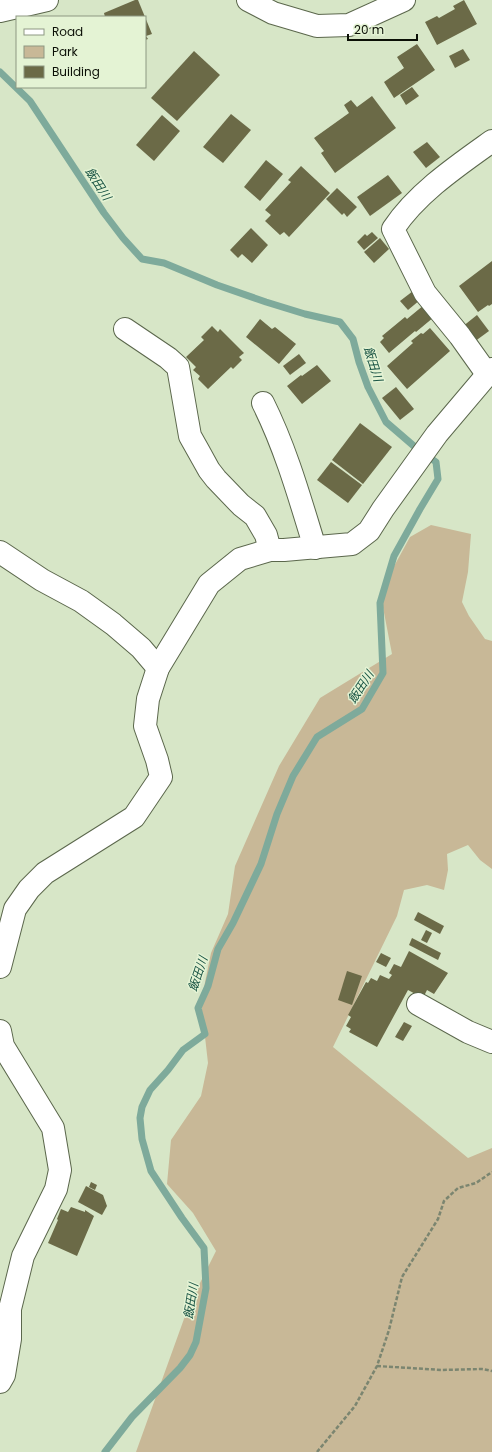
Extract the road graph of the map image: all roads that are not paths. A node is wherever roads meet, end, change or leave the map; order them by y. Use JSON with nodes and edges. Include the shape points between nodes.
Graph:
{"nodes":[{"id":1,"x":47,"y":0,"type":"edge"},
{"id":2,"x":248,"y":0,"type":"edge"},
{"id":3,"x":404,"y":0,"type":"edge"},
{"id":4,"x":9,"y":6,"type":"edge"},
{"id":5,"x":492,"y":141,"type":"edge"},
{"id":6,"x":125,"y":329,"type":"dead end"},
{"id":7,"x":489,"y":372,"type":"edge"},
{"id":8,"x":263,"y":404,"type":"dead end"},
{"id":9,"x":315,"y":548,"type":"junction"},
{"id":10,"x":270,"y":550,"type":"junction"},
{"id":11,"x":0,"y":552,"type":"edge"},
{"id":12,"x":158,"y":668,"type":"junction"},
{"id":13,"x":8,"y":907,"type":"edge"},
{"id":14,"x":0,"y":967,"type":"edge"},
{"id":15,"x":418,"y":1004,"type":"dead end"},
{"id":16,"x":0,"y":1031,"type":"edge"},
{"id":17,"x":492,"y":1042,"type":"edge"},
{"id":18,"x":0,"y":1382,"type":"edge"}],
"edges":[{"from":1,"to":4,"type":"street"},
{"from":2,"to":3,"type":"street","via":[[273,13],[317,26],[350,25]]},
{"from":5,"to":7,"type":"street","via":[[448,172],[403,214],[393,229],[425,293]]},
{"from":6,"to":10,"type":"street","via":[[178,367],[190,436],[208,470],[255,516],[266,535]]},
{"from":7,"to":9,"type":"street","via":[[437,434],[369,531],[352,544]]},
{"from":8,"to":9,"type":"street","via":[[284,450]]},
{"from":9,"to":10,"type":"street"},
{"from":10,"to":12,"type":"street","via":[[240,559],[209,584]]},
{"from":11,"to":12,"type":"street","via":[[112,624],[141,648]]},
{"from":12,"to":13,"type":"street","via":[[148,699],[145,726],[161,778],[134,817],[44,873]]},
{"from":13,"to":14,"type":"street"},
{"from":15,"to":17,"type":"street","via":[[468,1032]]},
{"from":16,"to":18,"type":"street","via":[[4,1046],[53,1128],[60,1170],[56,1189],[23,1256],[10,1309],[10,1339],[4,1375]]}]}
